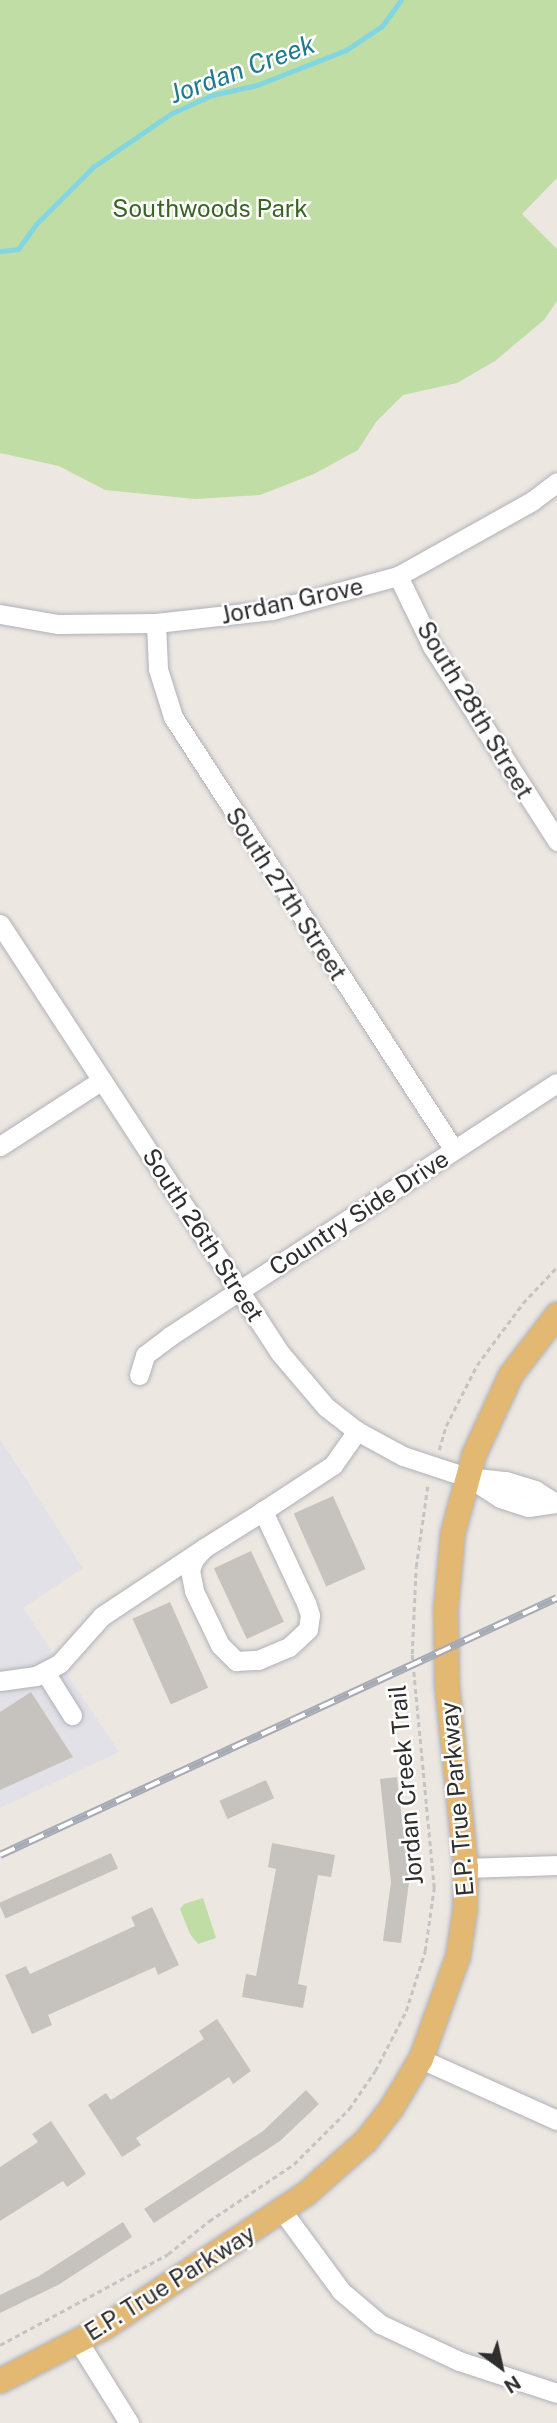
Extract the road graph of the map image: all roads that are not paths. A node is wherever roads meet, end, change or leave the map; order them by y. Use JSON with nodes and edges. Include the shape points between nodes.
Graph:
{"nodes":[{"id":1,"x":557,"y":482,"type":"edge"},
{"id":2,"x":398,"y":576,"type":"junction"},
{"id":3,"x":0,"y":614,"type":"edge"},
{"id":4,"x":156,"y":623,"type":"junction"},
{"id":5,"x":557,"y":841,"type":"edge"},
{"id":6,"x":0,"y":924,"type":"edge"},
{"id":7,"x":102,"y":1080,"type":"junction"},
{"id":8,"x":557,"y":1083,"type":"edge"},
{"id":9,"x":0,"y":1146,"type":"edge"},
{"id":10,"x":454,"y":1150,"type":"junction"},
{"id":11,"x":241,"y":1291,"type":"junction"},
{"id":12,"x":557,"y":1315,"type":"edge"},
{"id":13,"x":139,"y":1375,"type":"dead end"},
{"id":14,"x":356,"y":1431,"type":"junction"},
{"id":15,"x":467,"y":1477,"type":"junction"},
{"id":16,"x":556,"y":1503,"type":"edge"},
{"id":17,"x":262,"y":1511,"type":"junction"},
{"id":18,"x":204,"y":1548,"type":"junction"},
{"id":19,"x":45,"y":1672,"type":"junction"},
{"id":20,"x":0,"y":1681,"type":"edge"},
{"id":21,"x":72,"y":1715,"type":"dead end"},
{"id":22,"x":557,"y":1865,"type":"edge"},
{"id":23,"x":467,"y":1868,"type":"junction"},
{"id":24,"x":421,"y":2059,"type":"junction"},
{"id":25,"x":557,"y":2120,"type":"edge"},
{"id":26,"x":283,"y":2211,"type":"junction"},
{"id":27,"x":78,"y":2341,"type":"junction"},
{"id":28,"x":0,"y":2381,"type":"edge"},
{"id":29,"x":557,"y":2393,"type":"edge"},
{"id":30,"x":129,"y":2423,"type":"edge"}],
"edges":[{"from":1,"to":2,"type":"street","name":"Jordan Grove","via":[[532,501]]},
{"from":2,"to":4,"type":"street","name":"Jordan Grove","via":[[272,610]]},
{"from":2,"to":5,"type":"street","name":"South 28th Street","via":[[432,646]]},
{"from":3,"to":4,"type":"street","name":"Jordan Grove","via":[[58,624]]},
{"from":4,"to":10,"type":"street","name":"South 27th Street","via":[[158,669],[173,717]]},
{"from":6,"to":7,"type":"street","name":"South 26th Street"},
{"from":7,"to":9,"type":"street"},
{"from":7,"to":11,"type":"street","name":"South 26th Street"},
{"from":8,"to":10,"type":"street","name":"Country Side Drive"},
{"from":10,"to":11,"type":"street","name":"Country Side Drive"},
{"from":11,"to":13,"type":"street","name":"Country Side Drive","via":[[145,1355]]},
{"from":11,"to":14,"type":"street","name":"South 26th Street","via":[[280,1353],[326,1407]]},
{"from":12,"to":15,"type":"main road","name":"E.P. True Parkway","via":[[511,1375]]},
{"from":14,"to":15,"type":"street","name":"South 26th Street","via":[[403,1456]]},
{"from":14,"to":17,"type":"street","via":[[332,1465]]},
{"from":15,"to":16,"type":"street","name":"South 26th Street","via":[[506,1481]]},
{"from":15,"to":23,"type":"main road","name":"E.P. True Parkway","via":[[453,1534],[446,1608],[447,1685]]},
{"from":17,"to":18,"type":"street"},
{"from":17,"to":18,"type":"street","via":[[310,1615],[308,1629],[289,1647],[245,1663],[228,1656],[190,1580],[194,1559]]},
{"from":18,"to":19,"type":"street","via":[[102,1616],[71,1654]]},
{"from":19,"to":20,"type":"street"},
{"from":19,"to":21,"type":"street"},
{"from":22,"to":23,"type":"street"},
{"from":23,"to":24,"type":"main road","name":"E.P. True Parkway","via":[[457,1957]]},
{"from":24,"to":25,"type":"street"},
{"from":24,"to":26,"type":"main road","name":"E.P. True Parkway","via":[[366,2141]]},
{"from":26,"to":27,"type":"main road","name":"E.P. True Parkway"},
{"from":26,"to":29,"type":"street","via":[[341,2291],[380,2324],[459,2361]]},
{"from":27,"to":28,"type":"main road","name":"E.P. True Parkway"},
{"from":27,"to":30,"type":"street"}]}
